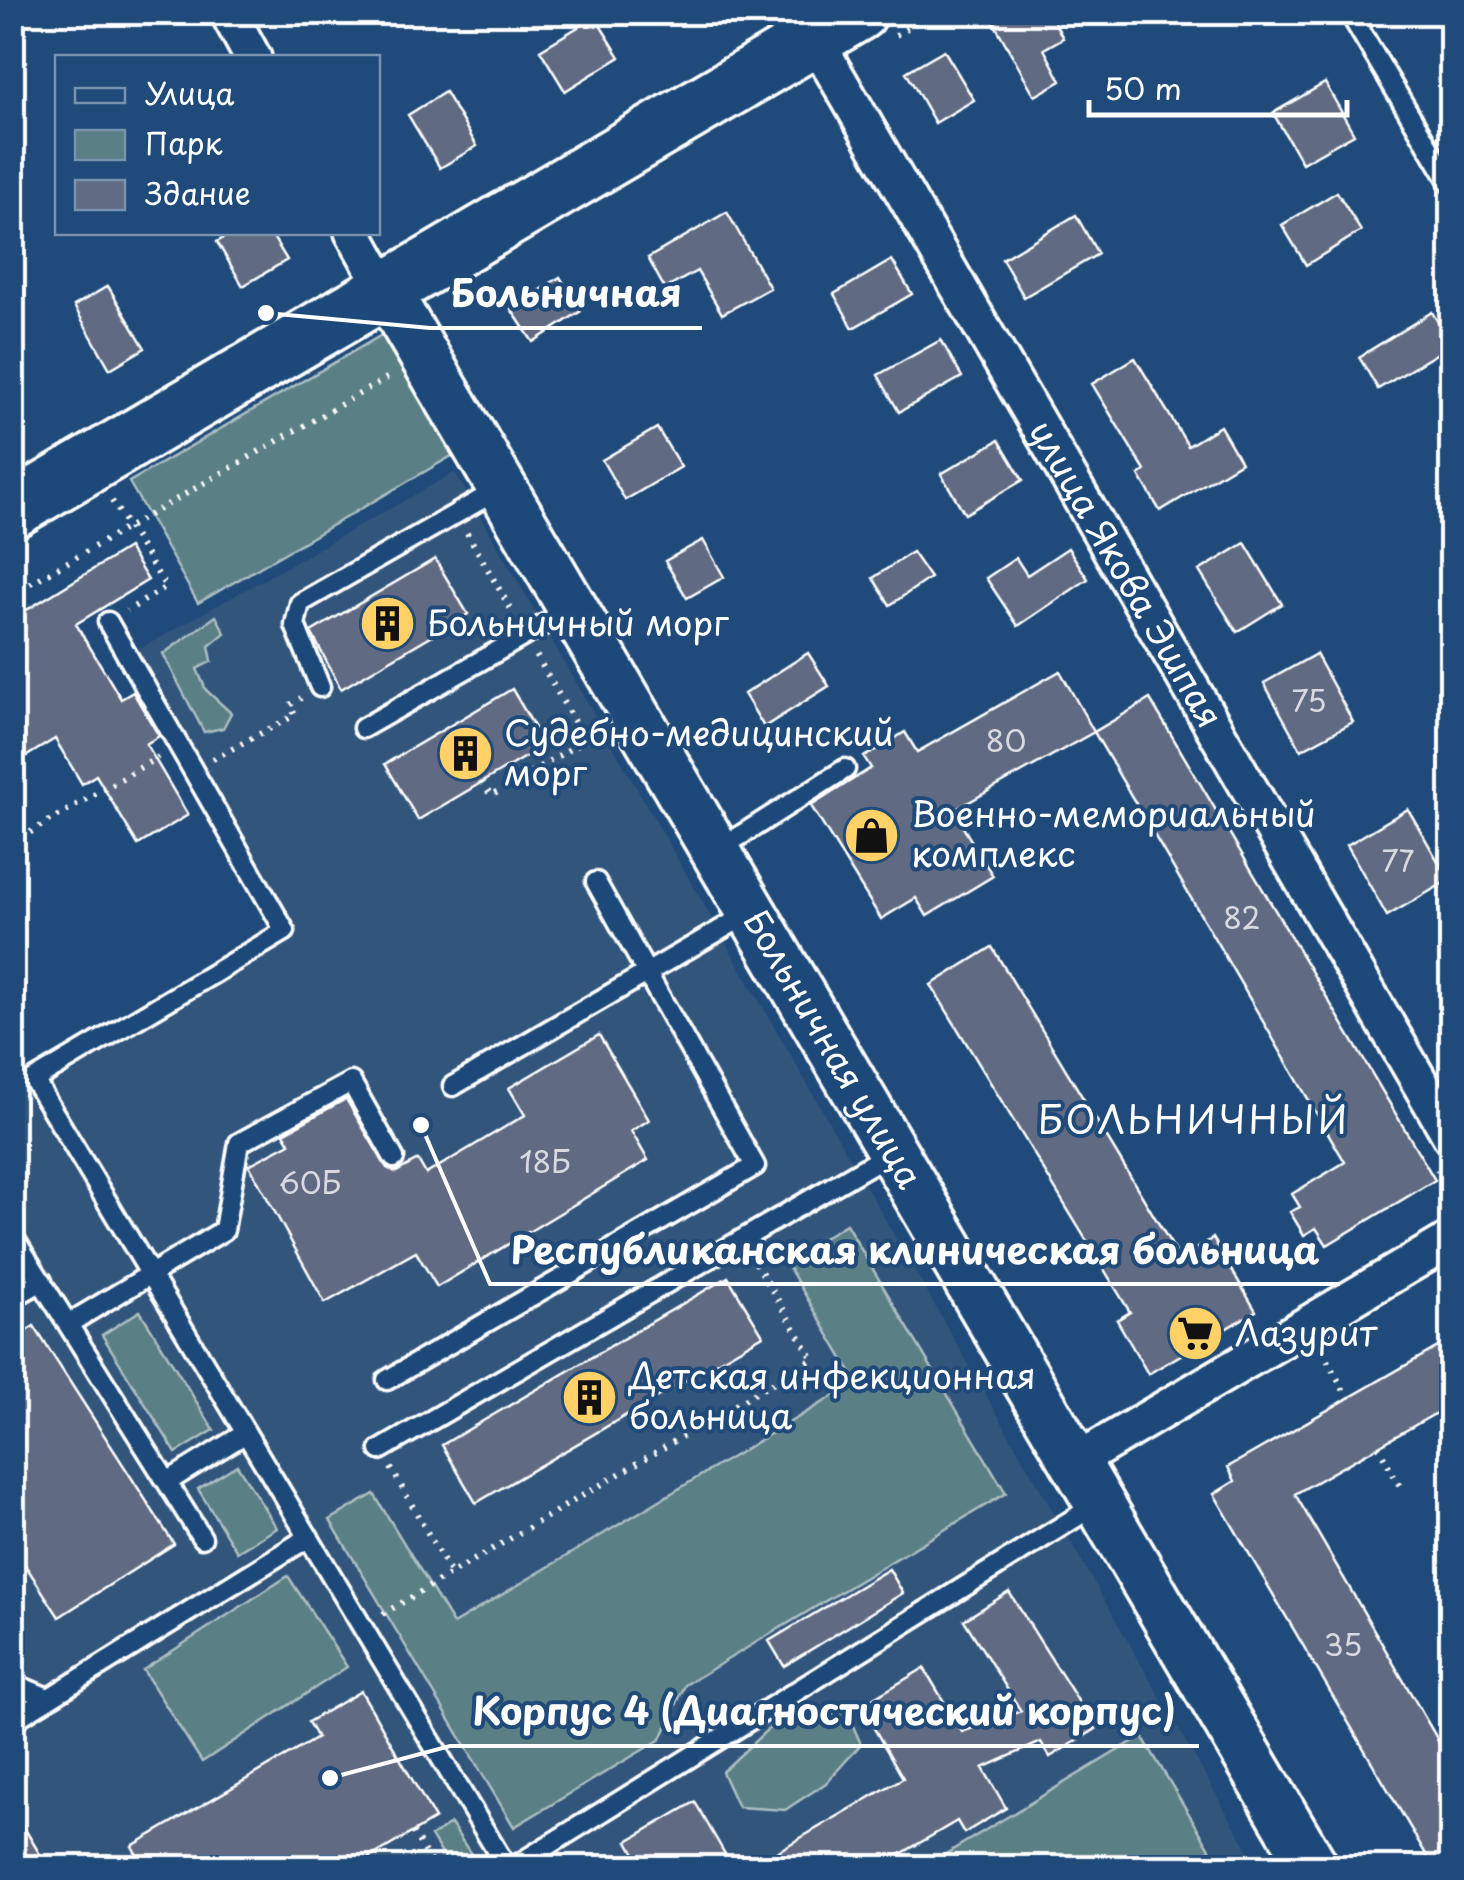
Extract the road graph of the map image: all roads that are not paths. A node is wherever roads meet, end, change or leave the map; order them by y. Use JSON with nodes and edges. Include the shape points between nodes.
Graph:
{"nodes":[{"id":1,"x":228,"y":12,"type":"edge"},
{"id":2,"x":1349,"y":12,"type":"edge"},
{"id":3,"x":824,"y":21,"type":"edge"},
{"id":4,"x":252,"y":55,"type":"edge"},
{"id":5,"x":1452,"y":186,"type":"edge"},
{"id":6,"x":355,"y":235,"type":"edge"},
{"id":7,"x":386,"y":291,"type":"junction"},
{"id":8,"x":502,"y":488,"type":"junction"},
{"id":9,"x":12,"y":510,"type":"edge"},
{"id":10,"x":572,"y":608,"type":"junction"},
{"id":11,"x":108,"y":622,"type":"road end"},
{"id":12,"x":320,"y":687,"type":"road end"},
{"id":13,"x":363,"y":728,"type":"dead end"},
{"id":14,"x":845,"y":769,"type":"dead end"},
{"id":15,"x":716,"y":851,"type":"junction"},
{"id":16,"x":596,"y":882,"type":"dead end"},
{"id":17,"x":751,"y":911,"type":"junction"},
{"id":18,"x":647,"y":972,"type":"junction"},
{"id":19,"x":453,"y":1086,"type":"dead end"},
{"id":20,"x":1452,"y":1138,"type":"edge"},
{"id":21,"x":892,"y":1152,"type":"junction"},
{"id":22,"x":394,"y":1158,"type":"dead end"},
{"id":23,"x":12,"y":1235,"type":"edge"},
{"id":24,"x":1452,"y":1239,"type":"edge"},
{"id":25,"x":151,"y":1274,"type":"junction"},
{"id":26,"x":42,"y":1281,"type":"junction"},
{"id":27,"x":12,"y":1298,"type":"edge"},
{"id":28,"x":68,"y":1324,"type":"junction"},
{"id":29,"x":387,"y":1380,"type":"dead end"},
{"id":30,"x":246,"y":1432,"type":"junction"},
{"id":31,"x":380,"y":1450,"type":"road end"},
{"id":32,"x":1076,"y":1462,"type":"junction"},
{"id":33,"x":167,"y":1482,"type":"junction"},
{"id":34,"x":1100,"y":1503,"type":"junction"},
{"id":35,"x":309,"y":1537,"type":"junction"},
{"id":36,"x":202,"y":1538,"type":"dead end"},
{"id":37,"x":12,"y":1683,"type":"edge"},
{"id":38,"x":48,"y":1698,"type":"junction"},
{"id":39,"x":12,"y":1720,"type":"edge"},
{"id":40,"x":509,"y":1868,"type":"edge"},
{"id":41,"x":1314,"y":1868,"type":"edge"}],
"edges":[{"from":1,"to":4,"type":"street"},
{"from":2,"to":5,"type":"lane"},
{"from":3,"to":7,"type":"main road"},
{"from":3,"to":20,"type":"street","name":"улица Якова Эшпая"},
{"from":6,"to":7,"type":"street","name":"Больничная улица"},
{"from":7,"to":8,"type":"street","name":"Больничная улица"},
{"from":7,"to":9,"type":"main road"},
{"from":8,"to":10,"type":"street","name":"Больничная улица"},
{"from":8,"to":12,"type":"lane","via":[[300,603],[294,625]]},
{"from":10,"to":13,"type":"lane"},
{"from":10,"to":15,"type":"street","name":"Больничная улица"},
{"from":11,"to":25,"type":"lane","via":[[284,931],[34,1080]]},
{"from":14,"to":15,"type":"lane"},
{"from":15,"to":17,"type":"street","name":"Больничная улица"},
{"from":16,"to":18,"type":"lane"},
{"from":17,"to":18,"type":"lane"},
{"from":17,"to":21,"type":"street","name":"Больничная улица"},
{"from":18,"to":19,"type":"lane"},
{"from":18,"to":29,"type":"lane","via":[[755,1166]]},
{"from":21,"to":31,"type":"lane"},
{"from":21,"to":32,"type":"street","name":"Больничная улица"},
{"from":22,"to":25,"type":"lane","via":[[352,1082],[239,1143],[224,1230]]},
{"from":23,"to":26,"type":"lane"},
{"from":24,"to":32,"type":"street"},
{"from":25,"to":28,"type":"lane"},
{"from":25,"to":30,"type":"lane"},
{"from":26,"to":27,"type":"lane"},
{"from":26,"to":28,"type":"lane"},
{"from":28,"to":33,"type":"lane"},
{"from":30,"to":33,"type":"lane"},
{"from":30,"to":35,"type":"lane"},
{"from":32,"to":34,"type":"street","name":"Больничная улица"},
{"from":33,"to":36,"type":"lane"},
{"from":34,"to":40,"type":"lane"},
{"from":34,"to":41,"type":"street","name":"Больничная улица"},
{"from":35,"to":38,"type":"lane"},
{"from":35,"to":40,"type":"lane"},
{"from":37,"to":38,"type":"lane"},
{"from":38,"to":39,"type":"lane"}]}
